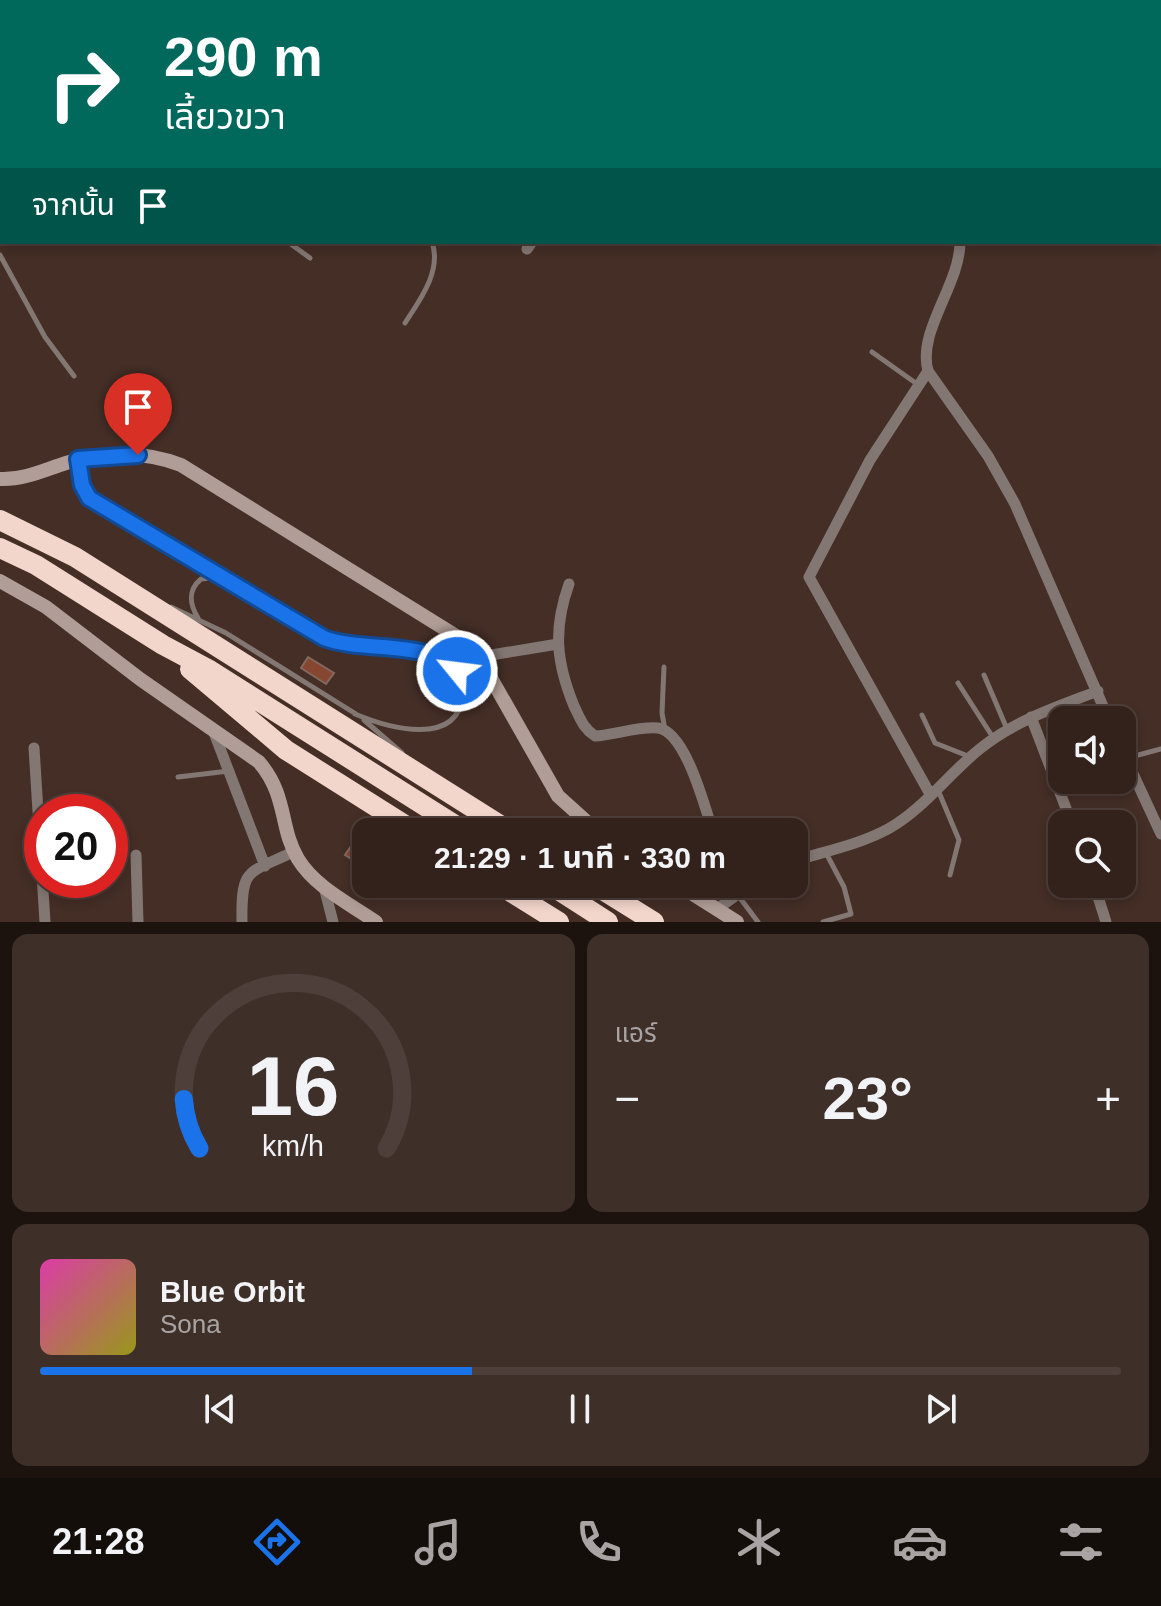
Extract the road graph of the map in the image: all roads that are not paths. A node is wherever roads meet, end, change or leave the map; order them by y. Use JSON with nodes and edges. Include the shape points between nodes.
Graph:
{"nodes":[{"id":1,"x":291,"y":244,"type":"edge"},
{"id":2,"x":432,"y":244,"type":"edge"},
{"id":3,"x":960,"y":244,"type":"edge"},
{"id":4,"x":0,"y":255,"type":"edge"},
{"id":5,"x":310,"y":258,"type":"dead end"},
{"id":6,"x":405,"y":323,"type":"dead end"},
{"id":7,"x":872,"y":352,"type":"dead end"},
{"id":8,"x":928,"y":371,"type":"junction"},
{"id":9,"x":74,"y":376,"type":"dead end"},
{"id":10,"x":919,"y":385,"type":"junction"},
{"id":11,"x":78,"y":459,"type":"junction"},
{"id":12,"x":0,"y":479,"type":"edge"},
{"id":13,"x":0,"y":520,"type":"edge"},
{"id":14,"x":0,"y":548,"type":"edge"},
{"id":15,"x":223,"y":577,"type":"junction"},
{"id":16,"x":0,"y":581,"type":"edge"},
{"id":17,"x":569,"y":584,"type":"dead end"},
{"id":18,"x":122,"y":587,"type":"junction"},
{"id":19,"x":198,"y":618,"type":"junction"},
{"id":20,"x":558,"y":644,"type":"junction"},
{"id":21,"x":163,"y":645,"type":"junction"},
{"id":22,"x":479,"y":657,"type":"junction"},
{"id":23,"x":664,"y":667,"type":"dead end"},
{"id":24,"x":984,"y":675,"type":"dead end"},
{"id":25,"x":958,"y":683,"type":"dead end"},
{"id":26,"x":1098,"y":691,"type":"junction"},
{"id":27,"x":1104,"y":706,"type":"edge"},
{"id":28,"x":355,"y":714,"type":"junction"},
{"id":29,"x":922,"y":715,"type":"dead end"},
{"id":30,"x":1031,"y":717,"type":"junction"},
{"id":31,"x":213,"y":730,"type":"junction"},
{"id":32,"x":1007,"y":730,"type":"junction"},
{"id":33,"x":665,"y":731,"type":"junction"},
{"id":34,"x":994,"y":739,"type":"junction"},
{"id":35,"x":34,"y":748,"type":"dead end"},
{"id":36,"x":1161,"y":749,"type":"edge"},
{"id":37,"x":1136,"y":752,"type":"edge"},
{"id":38,"x":971,"y":757,"type":"junction"},
{"id":39,"x":229,"y":771,"type":"junction"},
{"id":40,"x":178,"y":777,"type":"dead end"},
{"id":41,"x":439,"y":787,"type":"junction"},
{"id":42,"x":1136,"y":791,"type":"edge"},
{"id":43,"x":934,"y":792,"type":"junction"},
{"id":44,"x":1067,"y":810,"type":"edge"},
{"id":45,"x":394,"y":818,"type":"edge"},
{"id":46,"x":444,"y":818,"type":"edge"},
{"id":47,"x":489,"y":818,"type":"edge"},
{"id":48,"x":582,"y":818,"type":"edge"},
{"id":49,"x":709,"y":818,"type":"edge"},
{"id":50,"x":1161,"y":834,"type":"edge"},
{"id":51,"x":295,"y":851,"type":"junction"},
{"id":52,"x":825,"y":852,"type":"junction"},
{"id":53,"x":136,"y":855,"type":"dead end"},
{"id":54,"x":808,"y":857,"type":"edge"},
{"id":55,"x":265,"y":866,"type":"junction"},
{"id":56,"x":950,"y":875,"type":"dead end"},
{"id":57,"x":324,"y":886,"type":"junction"},
{"id":58,"x":520,"y":898,"type":"edge"},
{"id":59,"x":571,"y":898,"type":"edge"},
{"id":60,"x":615,"y":898,"type":"edge"},
{"id":61,"x":699,"y":898,"type":"edge"},
{"id":62,"x":727,"y":898,"type":"edge"},
{"id":63,"x":741,"y":898,"type":"edge"},
{"id":64,"x":1098,"y":898,"type":"edge"},
{"id":65,"x":717,"y":909,"type":"junction"},
{"id":66,"x":45,"y":922,"type":"edge"},
{"id":67,"x":138,"y":922,"type":"edge"},
{"id":68,"x":242,"y":922,"type":"edge"},
{"id":69,"x":333,"y":922,"type":"edge"},
{"id":70,"x":376,"y":922,"type":"edge"},
{"id":71,"x":559,"y":922,"type":"edge"},
{"id":72,"x":608,"y":922,"type":"edge"},
{"id":73,"x":654,"y":922,"type":"edge"},
{"id":74,"x":737,"y":922,"type":"edge"},
{"id":75,"x":758,"y":922,"type":"edge"},
{"id":76,"x":823,"y":922,"type":"edge"},
{"id":77,"x":1106,"y":922,"type":"edge"}],
"edges":[{"from":1,"to":5,"type":"lane"},
{"from":2,"to":6,"type":"lane","via":[[434,270]]},
{"from":3,"to":8,"type":"street","via":[[957,267],[929,338]]},
{"from":4,"to":9,"type":"lane","via":[[45,337]]},
{"from":7,"to":10,"type":"lane"},
{"from":8,"to":10,"type":"street"},
{"from":8,"to":26,"type":"street","via":[[1015,504]]},
{"from":10,"to":43,"type":"street","via":[[870,460],[809,577]]},
{"from":11,"to":12,"type":"main road","via":[[27,477]]},
{"from":11,"to":15,"type":"lane","via":[[82,485],[94,502]]},
{"from":11,"to":22,"type":"main road","via":[[158,456],[181,465],[461,639]]},
{"from":13,"to":18,"type":"highway"},
{"from":14,"to":21,"type":"highway","via":[[60,579]]},
{"from":15,"to":19,"type":"lane","via":[[205,577],[195,585],[191,601]]},
{"from":15,"to":28,"type":"lane","via":[[324,638],[438,656],[461,680],[460,706],[451,719],[435,727],[400,730]]},
{"from":16,"to":31,"type":"main road","via":[[46,607]]},
{"from":17,"to":20,"type":"street"},
{"from":18,"to":19,"type":"lane"},
{"from":18,"to":41,"type":"highway"},
{"from":19,"to":28,"type":"lane"},
{"from":20,"to":22,"type":"street"},
{"from":20,"to":33,"type":"street","via":[[562,676],[588,732],[595,736]]},
{"from":21,"to":45,"type":"highway","via":[[286,750]]},
{"from":21,"to":46,"type":"highway"},
{"from":22,"to":48,"type":"main road","via":[[558,796]]},
{"from":23,"to":33,"type":"lane"},
{"from":24,"to":32,"type":"lane"},
{"from":25,"to":34,"type":"lane"},
{"from":26,"to":27,"type":"street"},
{"from":26,"to":30,"type":"street"},
{"from":28,"to":41,"type":"lane"},
{"from":29,"to":38,"type":"lane","via":[[935,743]]},
{"from":30,"to":32,"type":"street"},
{"from":30,"to":44,"type":"street"},
{"from":31,"to":39,"type":"street"},
{"from":31,"to":51,"type":"main road","via":[[259,762],[273,779]]},
{"from":32,"to":34,"type":"street"},
{"from":33,"to":49,"type":"street","via":[[678,741]]},
{"from":34,"to":38,"type":"street"},
{"from":35,"to":66,"type":"street"},
{"from":36,"to":37,"type":"lane"},
{"from":38,"to":43,"type":"street"},
{"from":39,"to":40,"type":"lane"},
{"from":39,"to":55,"type":"street"},
{"from":41,"to":47,"type":"highway"},
{"from":42,"to":50,"type":"street"},
{"from":43,"to":52,"type":"street","via":[[888,828]]},
{"from":43,"to":56,"type":"lane","via":[[959,840]]},
{"from":51,"to":55,"type":"street"},
{"from":51,"to":57,"type":"main road"},
{"from":52,"to":54,"type":"street"},
{"from":52,"to":76,"type":"lane","via":[[851,914]]},
{"from":53,"to":67,"type":"street"},
{"from":55,"to":68,"type":"street","via":[[251,872],[241,889]]},
{"from":57,"to":69,"type":"street"},
{"from":57,"to":70,"type":"main road"},
{"from":58,"to":71,"type":"highway"},
{"from":59,"to":72,"type":"highway"},
{"from":60,"to":73,"type":"highway"},
{"from":61,"to":65,"type":"main road"},
{"from":62,"to":65,"type":"street"},
{"from":63,"to":75,"type":"lane"},
{"from":64,"to":77,"type":"street"},
{"from":65,"to":74,"type":"main road"}]}
